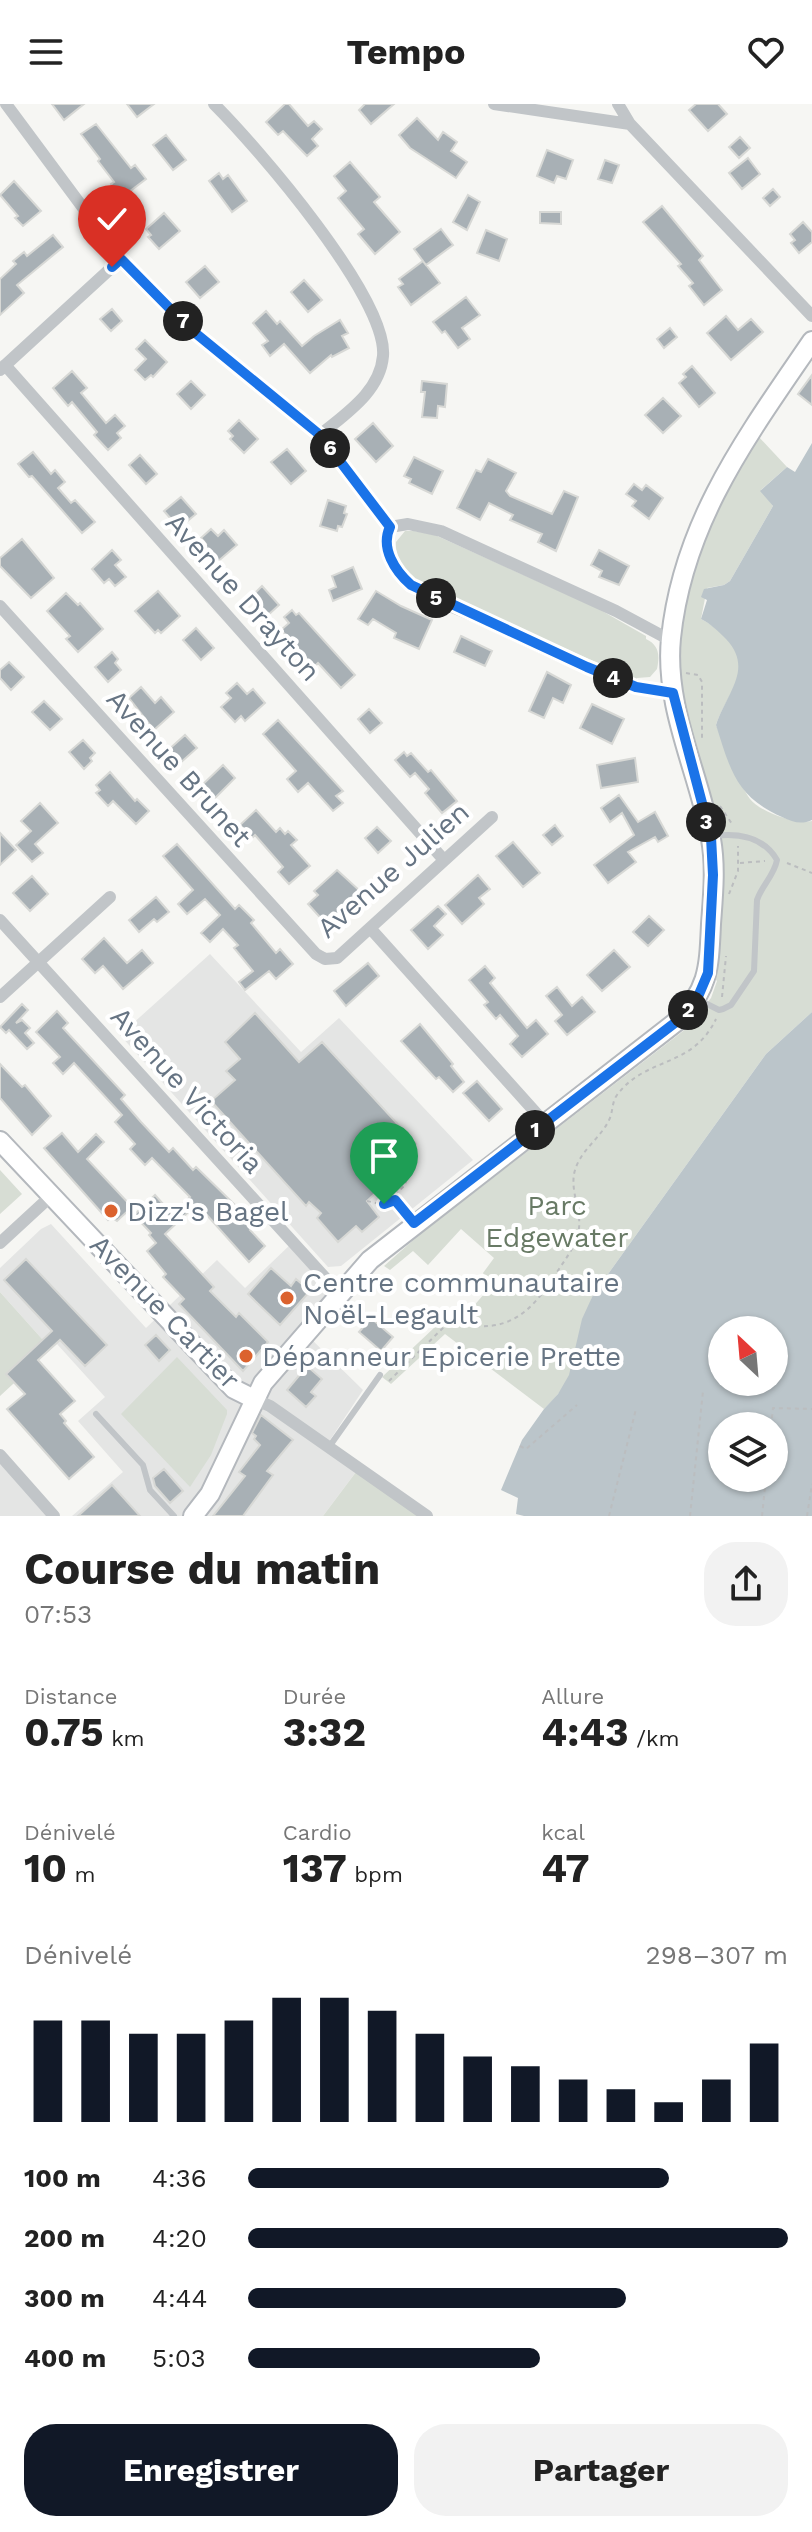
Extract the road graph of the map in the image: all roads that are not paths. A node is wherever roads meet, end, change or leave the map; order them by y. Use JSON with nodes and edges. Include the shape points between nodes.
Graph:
{"nodes":[{"id":1,"x":6,"y":104,"type":"edge"},
{"id":2,"x":214,"y":104,"type":"edge"},
{"id":3,"x":494,"y":104,"type":"edge"},
{"id":4,"x":618,"y":104,"type":"edge"},
{"id":5,"x":630,"y":124,"type":"junction"},
{"id":6,"x":121,"y":259,"type":"junction"},
{"id":7,"x":812,"y":316,"type":"edge"},
{"id":8,"x":812,"y":341,"type":"edge"},
{"id":9,"x":3,"y":368,"type":"edge"},
{"id":10,"x":320,"y":435,"type":"junction"},
{"id":11,"x":390,"y":527,"type":"junction"},
{"id":12,"x":0,"y":606,"type":"edge"},
{"id":13,"x":670,"y":640,"type":"junction"},
{"id":14,"x":673,"y":693,"type":"junction"},
{"id":15,"x":492,"y":817,"type":"dead end"},
{"id":16,"x":711,"y":837,"type":"junction"},
{"id":17,"x":444,"y":860,"type":"junction"},
{"id":18,"x":110,"y":897,"type":"dead end"},
{"id":19,"x":0,"y":920,"type":"edge"},
{"id":20,"x":370,"y":928,"type":"junction"},
{"id":21,"x":325,"y":959,"type":"joint"},
{"id":22,"x":38,"y":962,"type":"junction"},
{"id":23,"x":0,"y":997,"type":"edge"},
{"id":24,"x":697,"y":999,"type":"junction"},
{"id":25,"x":545,"y":1123,"type":"junction"},
{"id":26,"x":0,"y":1141,"type":"edge"},
{"id":27,"x":51,"y":1196,"type":"junction"},
{"id":28,"x":0,"y":1243,"type":"edge"},
{"id":29,"x":339,"y":1293,"type":"junction"},
{"id":30,"x":380,"y":1375,"type":"dead end"},
{"id":31,"x":254,"y":1399,"type":"junction"},
{"id":32,"x":96,"y":1414,"type":"dead end"},
{"id":33,"x":329,"y":1447,"type":"junction"},
{"id":34,"x":0,"y":1455,"type":"edge"},
{"id":35,"x":54,"y":1516,"type":"edge"},
{"id":36,"x":174,"y":1516,"type":"edge"},
{"id":37,"x":193,"y":1516,"type":"edge"},
{"id":38,"x":427,"y":1516,"type":"edge"}],
"edges":[{"from":1,"to":6,"type":"street"},
{"from":2,"to":10,"type":"street","via":[[300,201],[380,331],[383,355],[373,386]]},
{"from":3,"to":5,"type":"street"},
{"from":4,"to":5,"type":"street"},
{"from":5,"to":7,"type":"street"},
{"from":6,"to":9,"type":"street"},
{"from":6,"to":10,"type":"street","via":[[188,327]]},
{"from":8,"to":13,"type":"street","via":[[713,497],[679,585]]},
{"from":9,"to":17,"type":"street","name":"Avenue Drayton"},
{"from":10,"to":11,"type":"street"},
{"from":11,"to":13,"type":"street","via":[[408,524],[441,531]]},
{"from":11,"to":14,"type":"street","via":[[392,562],[420,591],[636,687]]},
{"from":12,"to":21,"type":"street","name":"Avenue Brunet"},
{"from":13,"to":14,"type":"street"},
{"from":14,"to":16,"type":"street"},
{"from":15,"to":17,"type":"street","name":"Avenue Julien"},
{"from":16,"to":24,"type":"street","via":[[710,955]]},
{"from":16,"to":24,"type":"lane","via":[[745,835],[777,860],[757,900],[754,971],[731,1005],[719,1010]]},
{"from":17,"to":20,"type":"street","name":"Avenue Julien"},
{"from":18,"to":22,"type":"street"},
{"from":19,"to":22,"type":"street","name":"Avenue Victoria"},
{"from":20,"to":21,"type":"street","name":"Avenue Julien","via":[[337,958]]},
{"from":20,"to":25,"type":"street"},
{"from":22,"to":23,"type":"street"},
{"from":22,"to":29,"type":"street","name":"Avenue Victoria"},
{"from":24,"to":25,"type":"street","via":[[676,1022]]},
{"from":25,"to":29,"type":"street","via":[[414,1223]]},
{"from":26,"to":27,"type":"street","name":"Avenue Cartier"},
{"from":27,"to":28,"type":"street"},
{"from":27,"to":31,"type":"street","name":"Avenue Cartier","via":[[234,1389]]},
{"from":29,"to":31,"type":"street"},
{"from":30,"to":33,"type":"lane"},
{"from":31,"to":33,"type":"street","name":"Avenue Cartier"},
{"from":31,"to":37,"type":"street","via":[[210,1494]]},
{"from":32,"to":36,"type":"lane","via":[[143,1465],[150,1490]]},
{"from":33,"to":38,"type":"street","name":"Avenue Cartier"},
{"from":34,"to":35,"type":"street"}]}
